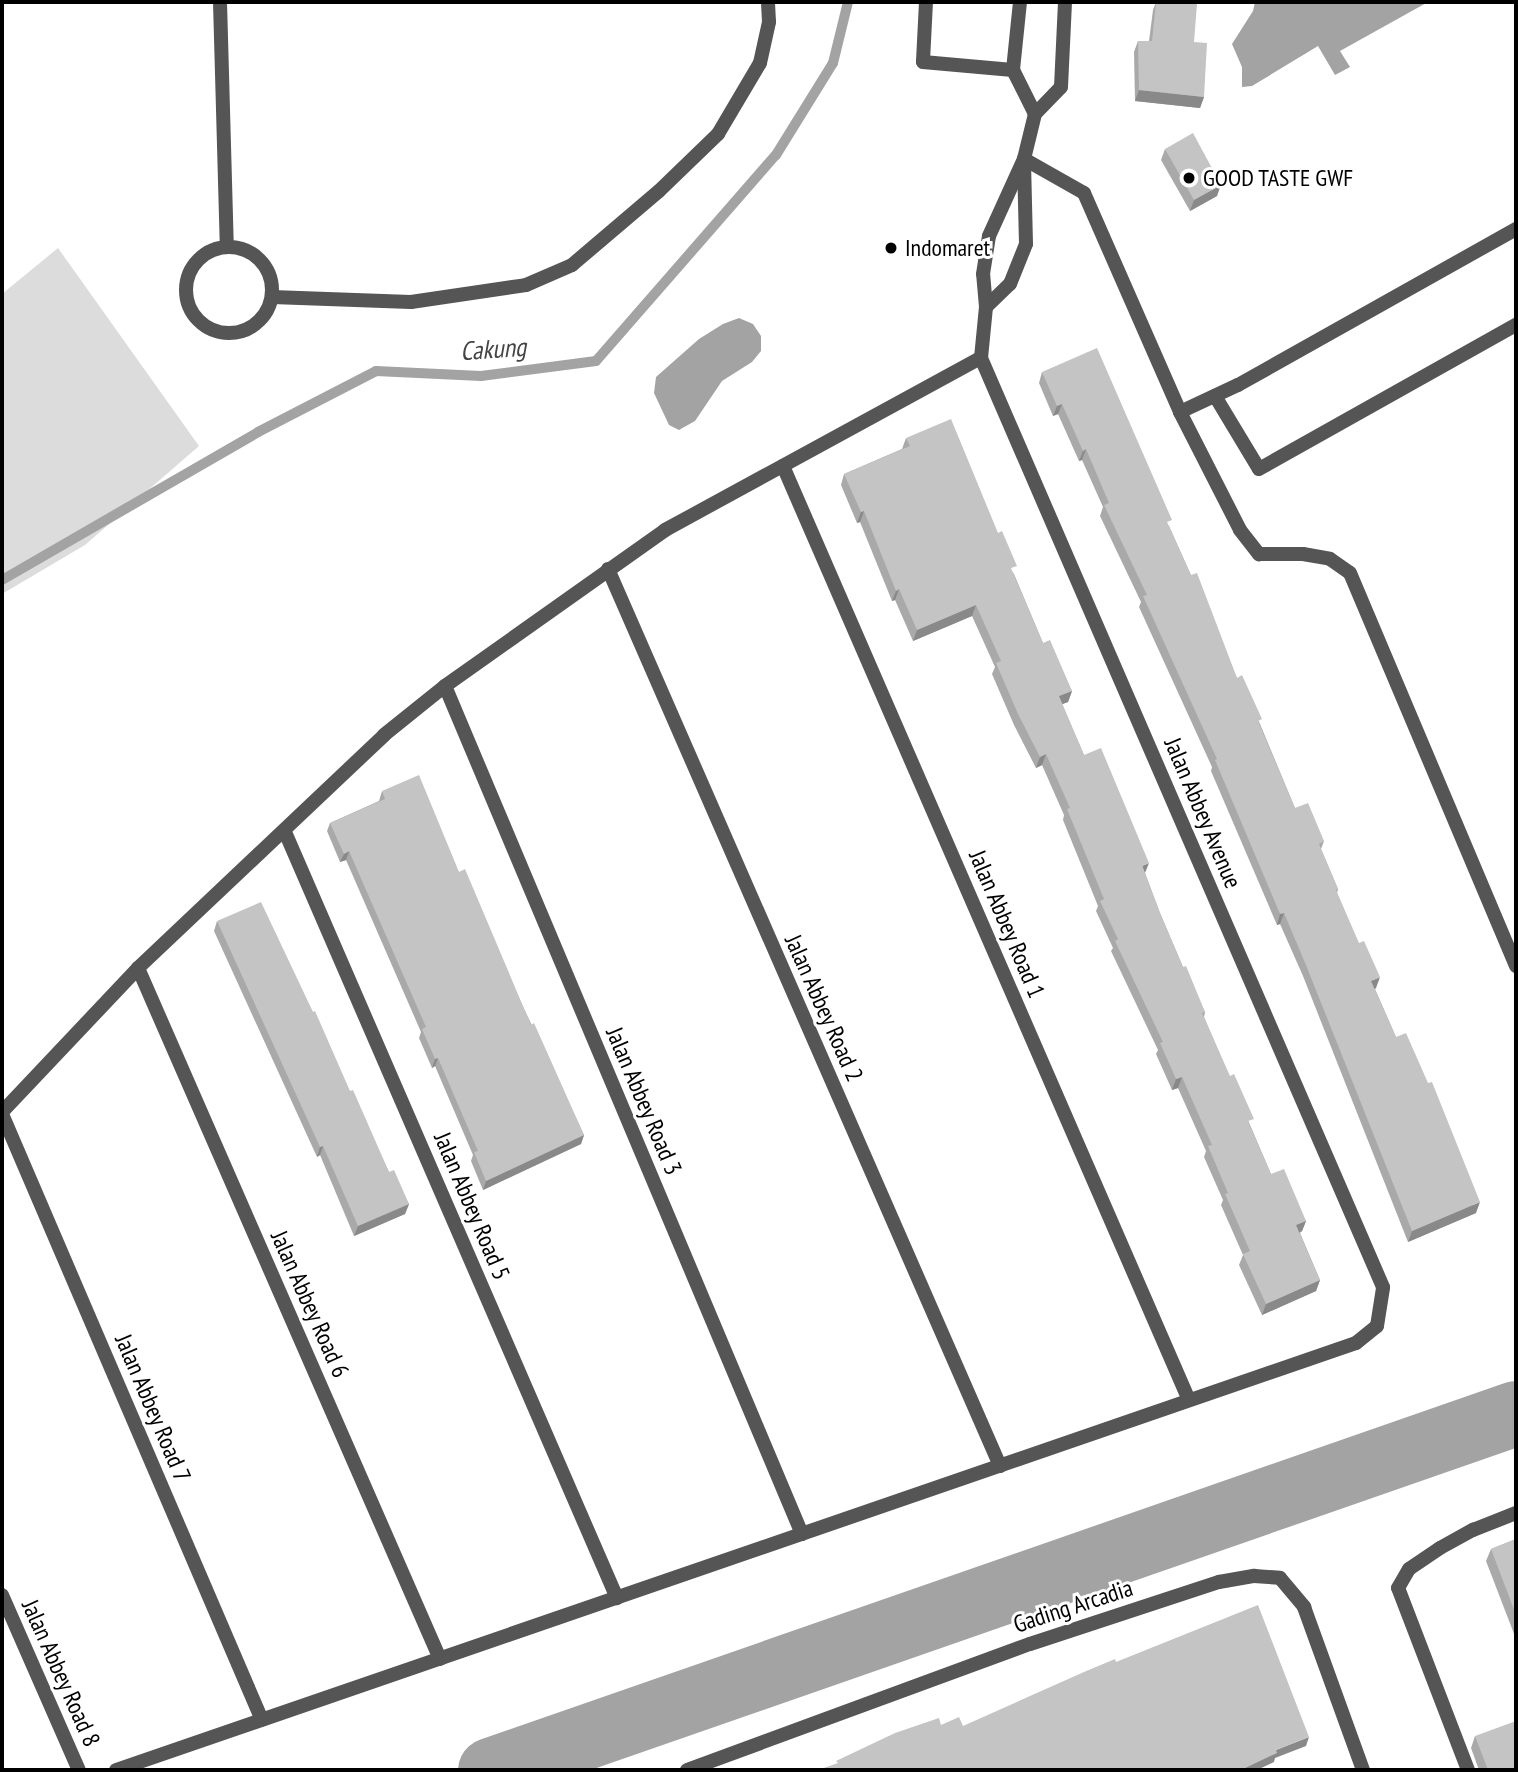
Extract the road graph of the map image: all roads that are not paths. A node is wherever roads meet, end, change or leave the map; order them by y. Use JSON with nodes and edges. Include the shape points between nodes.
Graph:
{"nodes":[{"id":1,"x":220,"y":2,"type":"edge"},
{"id":2,"x":768,"y":2,"type":"edge"},
{"id":3,"x":926,"y":2,"type":"edge"},
{"id":4,"x":1020,"y":2,"type":"edge"},
{"id":5,"x":1065,"y":2,"type":"edge"},
{"id":6,"x":1013,"y":70,"type":"junction"},
{"id":7,"x":1035,"y":114,"type":"junction"},
{"id":8,"x":1024,"y":159,"type":"junction"},
{"id":9,"x":1516,"y":229,"type":"edge"},
{"id":10,"x":227,"y":247,"type":"junction"},
{"id":11,"x":272,"y":297,"type":"junction"},
{"id":12,"x":986,"y":307,"type":"junction"},
{"id":13,"x":1516,"y":325,"type":"edge"},
{"id":14,"x":981,"y":358,"type":"junction"},
{"id":15,"x":1215,"y":396,"type":"junction"},
{"id":16,"x":1180,"y":412,"type":"junction"},
{"id":17,"x":783,"y":466,"type":"junction"},
{"id":18,"x":608,"y":569,"type":"junction"},
{"id":19,"x":445,"y":686,"type":"junction"},
{"id":20,"x":285,"y":832,"type":"junction"},
{"id":21,"x":1516,"y":966,"type":"edge"},
{"id":22,"x":138,"y":968,"type":"junction"},
{"id":23,"x":2,"y":1113,"type":"edge"},
{"id":24,"x":1189,"y":1400,"type":"junction"},
{"id":25,"x":1000,"y":1466,"type":"junction"},
{"id":26,"x":1516,"y":1513,"type":"edge"},
{"id":27,"x":802,"y":1534,"type":"junction"},
{"id":28,"x":2,"y":1595,"type":"edge"},
{"id":29,"x":617,"y":1598,"type":"junction"},
{"id":30,"x":440,"y":1658,"type":"junction"},
{"id":31,"x":262,"y":1720,"type":"junction"},
{"id":32,"x":79,"y":1770,"type":"edge"},
{"id":33,"x":116,"y":1770,"type":"edge"},
{"id":34,"x":687,"y":1770,"type":"edge"},
{"id":35,"x":1363,"y":1770,"type":"edge"},
{"id":36,"x":1468,"y":1770,"type":"edge"}],
"edges":[{"from":1,"to":10,"type":"street"},
{"from":2,"to":11,"type":"street","via":[[769,22],[760,63],[718,134],[572,265],[526,285],[411,302]]},
{"from":3,"to":6,"type":"street","via":[[923,62]]},
{"from":4,"to":6,"type":"street"},
{"from":5,"to":7,"type":"street","via":[[1061,87]]},
{"from":6,"to":7,"type":"street"},
{"from":7,"to":8,"type":"street"},
{"from":8,"to":12,"type":"street","via":[[989,236],[983,274]]},
{"from":8,"to":12,"type":"street","via":[[1026,244],[1010,284]]},
{"from":8,"to":16,"type":"street","via":[[1084,193]]},
{"from":9,"to":15,"type":"street"},
{"from":10,"to":11,"type":"street","via":[[239,247],[258,258],[270,276]]},
{"from":10,"to":11,"type":"street","via":[[209,250],[189,271],[186,300],[204,327],[225,334],[246,330],[263,317]]},
{"from":12,"to":14,"type":"street"},
{"from":13,"to":15,"type":"street","via":[[1259,469]]},
{"from":14,"to":17,"type":"street"},
{"from":14,"to":24,"type":"street","name":"Jalan Abbey Avenue","via":[[1383,1287],[1377,1326],[1356,1343]]},
{"from":15,"to":16,"type":"street"},
{"from":16,"to":21,"type":"street","via":[[1240,530],[1259,554],[1330,559],[1350,573]]},
{"from":17,"to":18,"type":"street","via":[[665,530]]},
{"from":17,"to":24,"type":"street","name":"Jalan Abbey Road 1"},
{"from":18,"to":19,"type":"street"},
{"from":18,"to":25,"type":"street","name":"Jalan Abbey Road 2"},
{"from":19,"to":20,"type":"street","via":[[384,735]]},
{"from":19,"to":27,"type":"street","name":"Jalan Abbey Road 3"},
{"from":20,"to":22,"type":"street"},
{"from":20,"to":29,"type":"street","name":"Jalan Abbey Road 5"},
{"from":22,"to":23,"type":"street"},
{"from":22,"to":30,"type":"street","name":"Jalan Abbey Road 6"},
{"from":23,"to":31,"type":"street","name":"Jalan Abbey Road 7"},
{"from":24,"to":25,"type":"street"},
{"from":25,"to":27,"type":"street"},
{"from":26,"to":36,"type":"street","via":[[1440,1548],[1409,1569],[1398,1588]]},
{"from":27,"to":29,"type":"street"},
{"from":28,"to":32,"type":"street","name":"Jalan Abbey Road 8"},
{"from":29,"to":30,"type":"street"},
{"from":30,"to":31,"type":"street"},
{"from":31,"to":33,"type":"street"},
{"from":34,"to":35,"type":"street","name":"Gading Arcadia","via":[[1030,1644],[1219,1582],[1254,1576],[1280,1578],[1304,1607]]}]}
